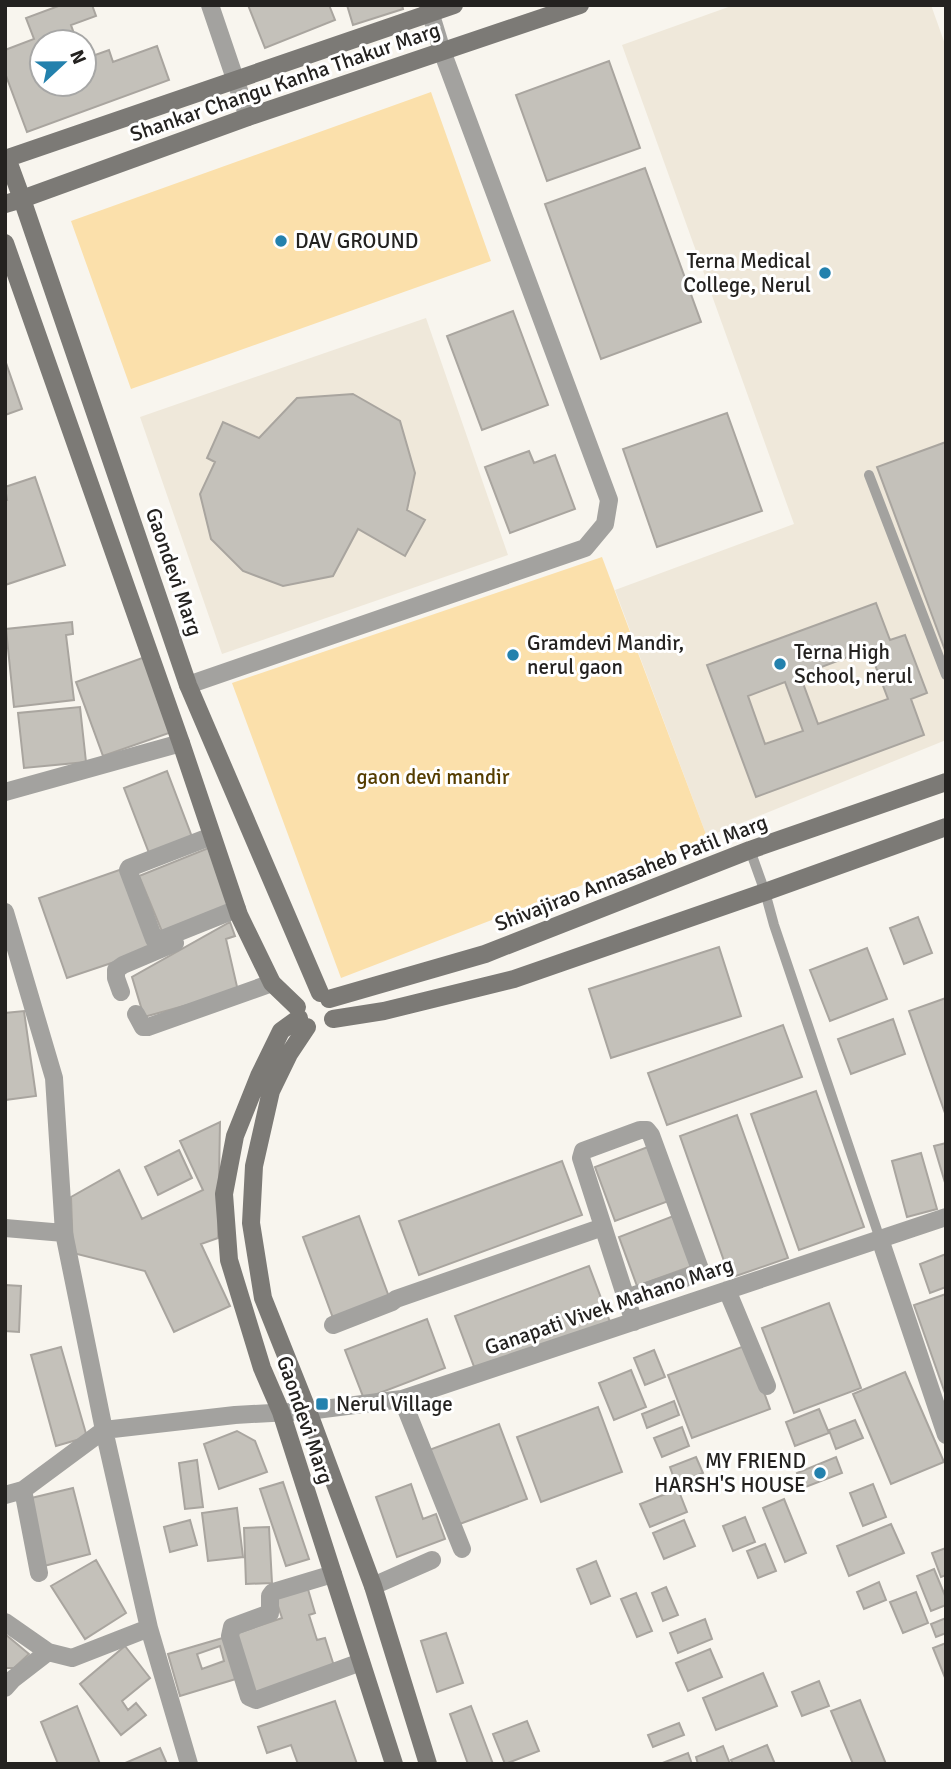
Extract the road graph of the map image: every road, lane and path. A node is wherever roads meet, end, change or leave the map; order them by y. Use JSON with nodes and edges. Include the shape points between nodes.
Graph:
{"nodes":[{"id":1,"x":210,"y":5,"type":"edge"},
{"id":2,"x":454,"y":5,"type":"edge"},
{"id":3,"x":580,"y":5,"type":"edge"},
{"id":4,"x":430,"y":9,"type":"edge"},
{"id":5,"x":442,"y":51,"type":"junction"},
{"id":6,"x":235,"y":79,"type":"junction"},
{"id":7,"x":248,"y":117,"type":"junction"},
{"id":8,"x":6,"y":157,"type":"edge"},
{"id":9,"x":14,"y":201,"type":"edge"},
{"id":10,"x":5,"y":243,"type":"edge"},
{"id":11,"x":869,"y":475,"type":"dead end"},
{"id":12,"x":946,"y":675,"type":"edge"},
{"id":13,"x":188,"y":685,"type":"junction"},
{"id":14,"x":181,"y":743,"type":"junction"},
{"id":15,"x":946,"y":782,"type":"edge"},
{"id":16,"x":5,"y":792,"type":"edge"},
{"id":17,"x":946,"y":827,"type":"edge"},
{"id":18,"x":212,"y":836,"type":"junction"},
{"id":19,"x":750,"y":850,"type":"junction"},
{"id":20,"x":765,"y":892,"type":"junction"},
{"id":21,"x":5,"y":912,"type":"edge"},
{"id":22,"x":238,"y":912,"type":"junction"},
{"id":23,"x":8,"y":939,"type":"edge"},
{"id":24,"x":272,"y":983,"type":"junction"},
{"id":25,"x":121,"y":992,"type":"dead end"},
{"id":26,"x":325,"y":996,"type":"junction"},
{"id":27,"x":136,"y":1014,"type":"dead end"},
{"id":28,"x":301,"y":1017,"type":"junction"},
{"id":29,"x":333,"y":1019,"type":"junction"},
{"id":30,"x":946,"y":1217,"type":"edge"},
{"id":31,"x":603,"y":1227,"type":"junction"},
{"id":32,"x":5,"y":1228,"type":"edge"},
{"id":33,"x":64,"y":1233,"type":"junction"},
{"id":34,"x":880,"y":1239,"type":"junction"},
{"id":35,"x":727,"y":1290,"type":"junction"},
{"id":36,"x":626,"y":1298,"type":"junction"},
{"id":37,"x":634,"y":1322,"type":"junction"},
{"id":38,"x":333,"y":1325,"type":"dead end"},
{"id":39,"x":767,"y":1386,"type":"dead end"},
{"id":40,"x":402,"y":1399,"type":"junction"},
{"id":41,"x":281,"y":1412,"type":"junction"},
{"id":42,"x":308,"y":1412,"type":"junction"},
{"id":43,"x":104,"y":1430,"type":"junction"},
{"id":44,"x":946,"y":1435,"type":"edge"},
{"id":45,"x":23,"y":1490,"type":"junction"},
{"id":46,"x":5,"y":1495,"type":"edge"},
{"id":47,"x":462,"y":1549,"type":"dead end"},
{"id":48,"x":432,"y":1560,"type":"dead end"},
{"id":49,"x":39,"y":1573,"type":"dead end"},
{"id":50,"x":333,"y":1574,"type":"junction"},
{"id":51,"x":373,"y":1586,"type":"junction"},
{"id":52,"x":5,"y":1622,"type":"edge"},
{"id":53,"x":149,"y":1628,"type":"junction"},
{"id":54,"x":48,"y":1652,"type":"junction"},
{"id":55,"x":361,"y":1662,"type":"junction"},
{"id":56,"x":5,"y":1688,"type":"edge"},
{"id":57,"x":189,"y":1764,"type":"edge"},
{"id":58,"x":394,"y":1764,"type":"edge"},
{"id":59,"x":428,"y":1764,"type":"edge"}],
"edges":[{"from":1,"to":6,"type":"street"},
{"from":2,"to":4,"type":"main road","name":"Shankar Changu Kanha Thakur Marg"},
{"from":3,"to":5,"type":"main road","name":"Shankar Changu Kanha Thakur Marg"},
{"from":4,"to":5,"type":"street"},
{"from":4,"to":6,"type":"main road","name":"Shankar Changu Kanha Thakur Marg"},
{"from":5,"to":7,"type":"main road","name":"Shankar Changu Kanha Thakur Marg"},
{"from":5,"to":13,"type":"street","via":[[609,500],[605,524],[585,548]]},
{"from":6,"to":7,"type":"street"},
{"from":6,"to":8,"type":"main road","name":"Shankar Changu Kanha Thakur Marg"},
{"from":7,"to":9,"type":"main road","name":"Shankar Changu Kanha Thakur Marg"},
{"from":8,"to":9,"type":"main road","name":"Gaondevi Marg"},
{"from":9,"to":13,"type":"main road","name":"Gaondevi Marg"},
{"from":10,"to":14,"type":"main road"},
{"from":11,"to":12,"type":"lane"},
{"from":13,"to":26,"type":"main road","name":"Gaondevi Marg"},
{"from":14,"to":16,"type":"street"},
{"from":14,"to":18,"type":"main road"},
{"from":15,"to":19,"type":"main road","name":"Shivajirao Annasaheb Patil Marg"},
{"from":17,"to":20,"type":"main road"},
{"from":18,"to":22,"type":"main road"},
{"from":18,"to":22,"type":"street","via":[[128,870],[158,941]]},
{"from":19,"to":20,"type":"lane"},
{"from":19,"to":26,"type":"main road","name":"Shivajirao Annasaheb Patil Marg","via":[[485,954]]},
{"from":20,"to":29,"type":"main road","via":[[514,979]]},
{"from":20,"to":34,"type":"lane"},
{"from":21,"to":23,"type":"street"},
{"from":22,"to":24,"type":"main road"},
{"from":22,"to":25,"type":"street","via":[[123,965],[116,970]]},
{"from":23,"to":33,"type":"street","via":[[54,1078]]},
{"from":24,"to":27,"type":"street","via":[[148,1027],[142,1027]]},
{"from":24,"to":28,"type":"main road"},
{"from":26,"to":28,"type":"main road","via":[[303,997]]},
{"from":26,"to":29,"type":"main road","via":[[332,1004]]},
{"from":28,"to":29,"type":"main road","via":[[320,1029]]},
{"from":28,"to":41,"type":"main road","name":"Gaondevi Marg","via":[[281,1031],[259,1076],[235,1136],[225,1194],[229,1260],[262,1368]]},
{"from":28,"to":42,"type":"main road","name":"Gaondevi Marg","via":[[271,1091],[254,1166],[251,1223],[263,1298]]},
{"from":30,"to":34,"type":"street","name":"Ganapati Vivek Mahano Marg"},
{"from":31,"to":36,"type":"street"},
{"from":31,"to":36,"type":"street","via":[[581,1158],[583,1151],[648,1130],[700,1269]]},
{"from":31,"to":38,"type":"street"},
{"from":32,"to":33,"type":"street"},
{"from":33,"to":43,"type":"street"},
{"from":34,"to":35,"type":"street","name":"Ganapati Vivek Mahano Marg"},
{"from":34,"to":44,"type":"street"},
{"from":35,"to":37,"type":"street","name":"Ganapati Vivek Mahano Marg"},
{"from":35,"to":39,"type":"street"},
{"from":36,"to":37,"type":"street"},
{"from":37,"to":40,"type":"street","name":"Ganapati Vivek Mahano Marg"},
{"from":40,"to":42,"type":"street","name":"Ganapati Vivek Mahano Marg"},
{"from":40,"to":47,"type":"street"},
{"from":41,"to":42,"type":"street","name":"Ganapati Vivek Mahano Marg"},
{"from":41,"to":43,"type":"street","name":"Ganapati Vivek Mahano Marg"},
{"from":41,"to":50,"type":"main road","name":"Gaondevi Marg"},
{"from":42,"to":51,"type":"main road","name":"Gaondevi Marg"},
{"from":43,"to":45,"type":"street"},
{"from":43,"to":53,"type":"street"},
{"from":45,"to":46,"type":"street"},
{"from":45,"to":49,"type":"street"},
{"from":48,"to":51,"type":"street"},
{"from":50,"to":55,"type":"main road","name":"Gaondevi Marg"},
{"from":50,"to":55,"type":"street","via":[[274,1592],[270,1613],[232,1627],[230,1636],[249,1697],[256,1700]]},
{"from":51,"to":59,"type":"main road","name":"Gaondevi Marg"},
{"from":52,"to":54,"type":"street"},
{"from":53,"to":54,"type":"street","via":[[72,1658]]},
{"from":53,"to":57,"type":"street"},
{"from":54,"to":56,"type":"street"},
{"from":55,"to":58,"type":"main road","name":"Gaondevi Marg"}]}
